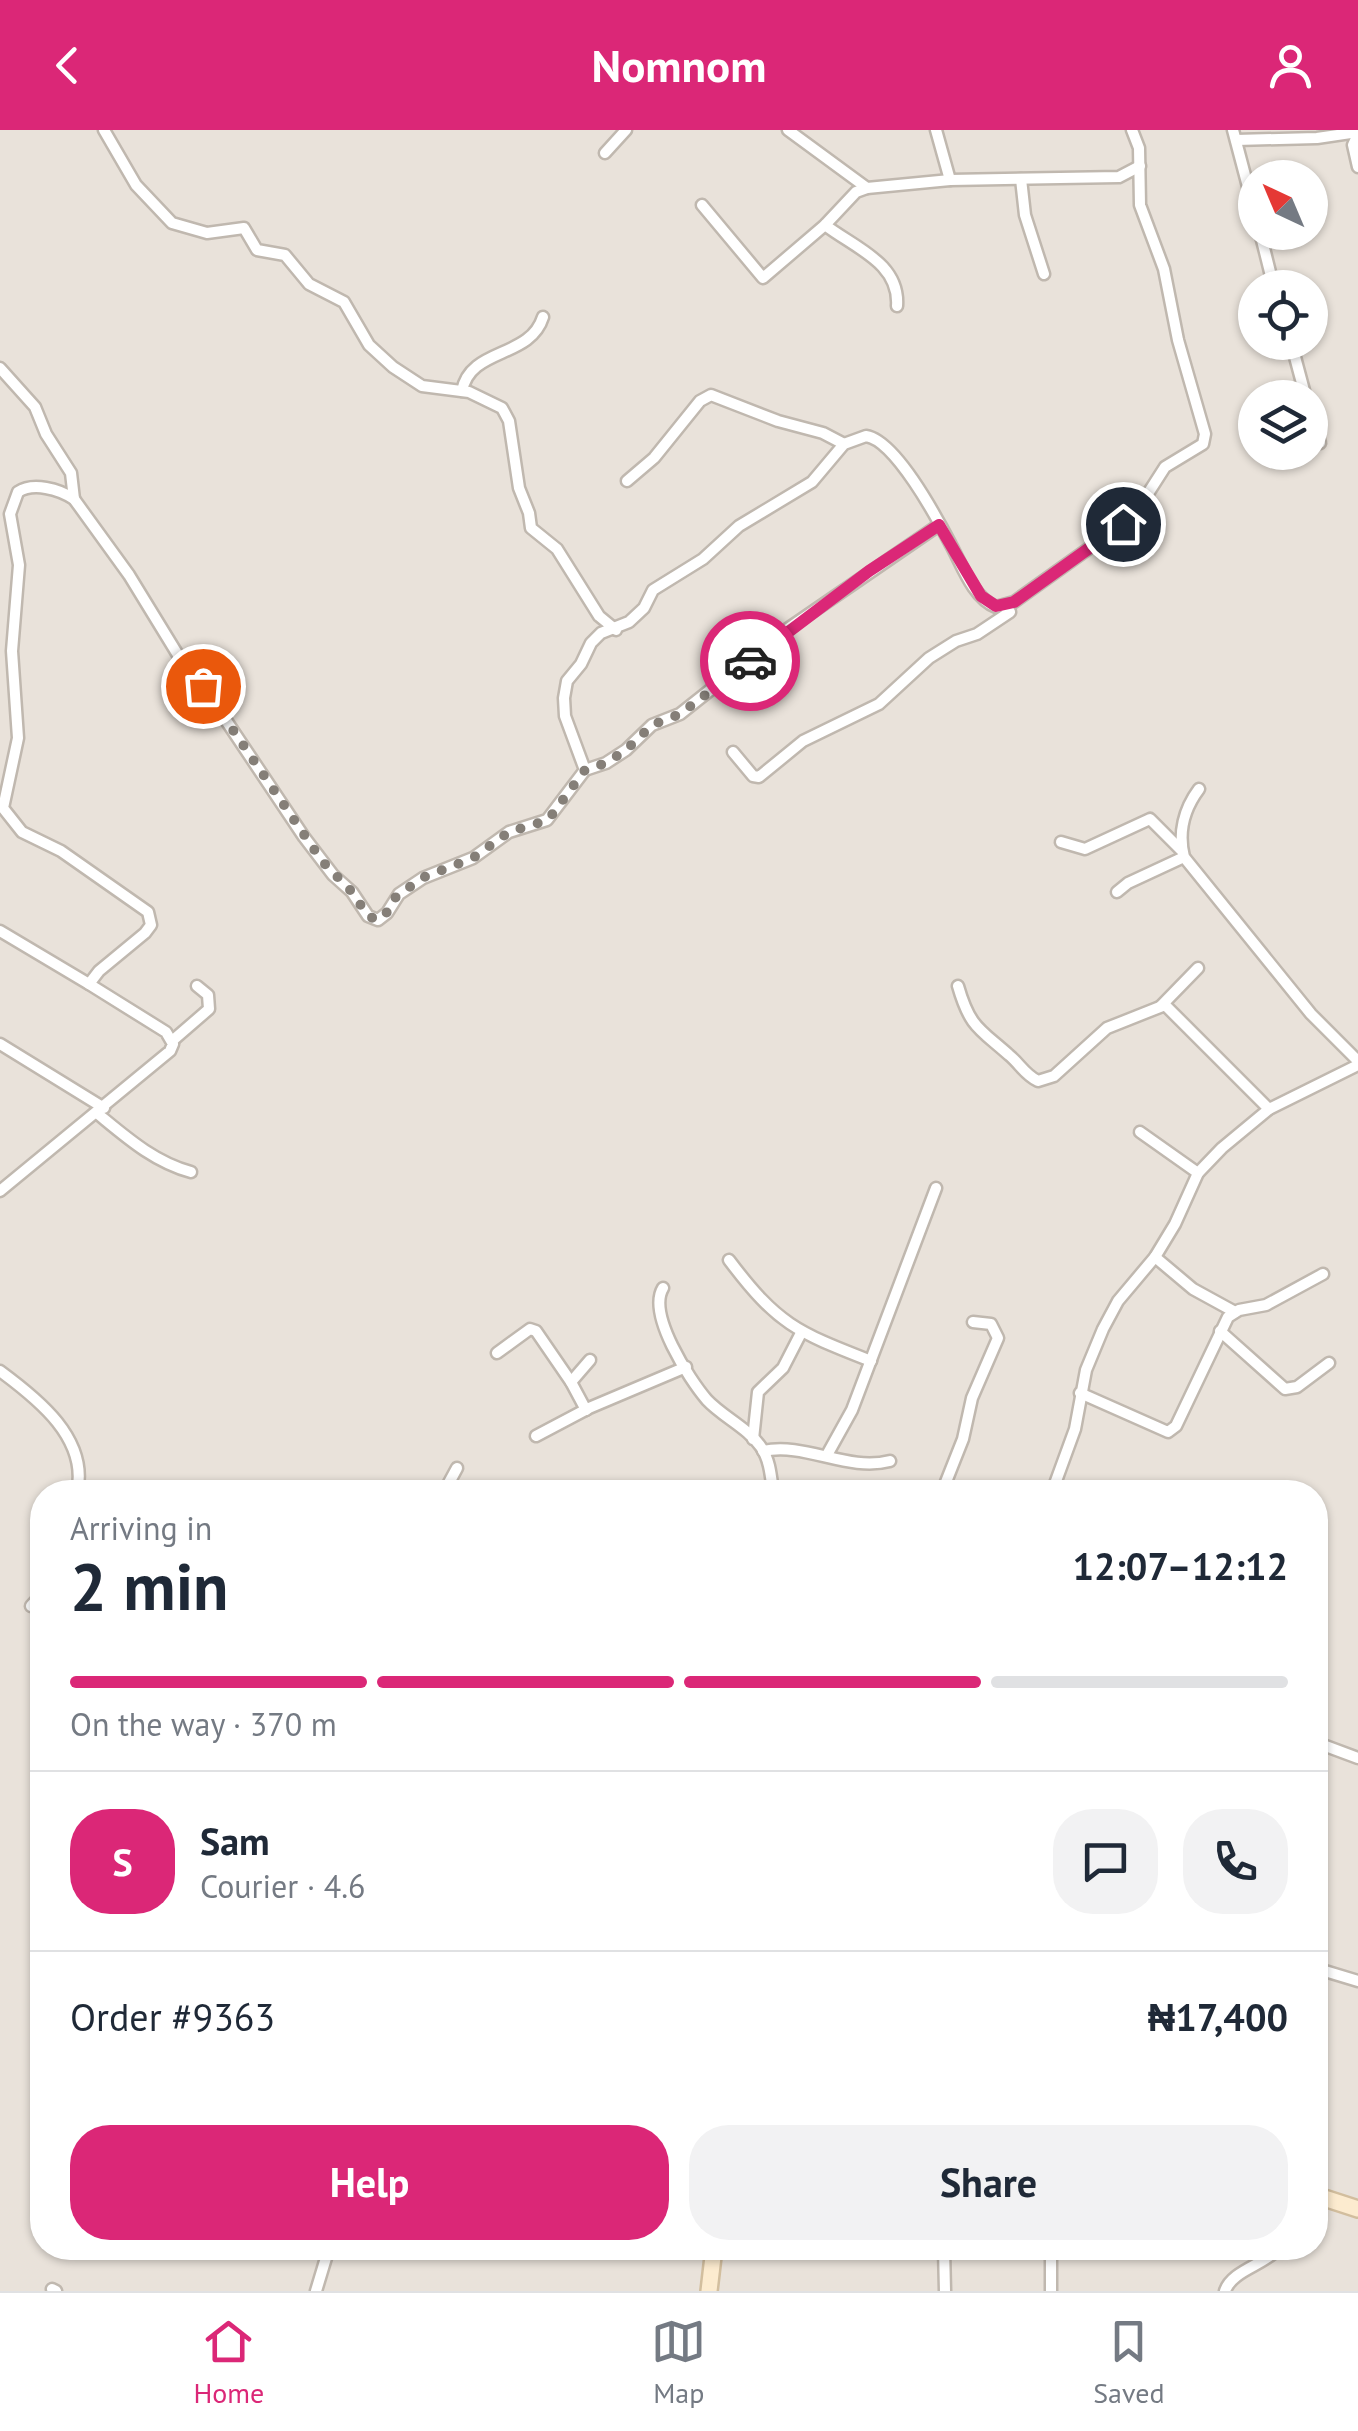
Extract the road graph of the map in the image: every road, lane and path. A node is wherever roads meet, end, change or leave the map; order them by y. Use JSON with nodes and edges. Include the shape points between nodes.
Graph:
{"nodes":[{"id":1,"x":104,"y":130,"type":"edge"},
{"id":2,"x":626,"y":130,"type":"edge"},
{"id":3,"x":788,"y":130,"type":"edge"},
{"id":4,"x":936,"y":130,"type":"edge"},
{"id":5,"x":1132,"y":130,"type":"edge"},
{"id":6,"x":1317,"y":134,"type":"edge"},
{"id":7,"x":1358,"y":134,"type":"edge"},
{"id":8,"x":1235,"y":135,"type":"edge"},
{"id":9,"x":605,"y":153,"type":"dead end"},
{"id":10,"x":1241,"y":160,"type":"edge"},
{"id":11,"x":1140,"y":166,"type":"junction"},
{"id":12,"x":1358,"y":167,"type":"edge"},
{"id":13,"x":1119,"y":177,"type":"junction"},
{"id":14,"x":1021,"y":179,"type":"junction"},
{"id":15,"x":950,"y":180,"type":"junction"},
{"id":16,"x":1138,"y":186,"type":"junction"},
{"id":17,"x":867,"y":188,"type":"junction"},
{"id":18,"x":702,"y":205,"type":"dead end"},
{"id":19,"x":825,"y":225,"type":"junction"},
{"id":20,"x":1044,"y":274,"type":"dead end"},
{"id":21,"x":897,"y":306,"type":"dead end"},
{"id":22,"x":542,"y":318,"type":"dead end"},
{"id":23,"x":0,"y":368,"type":"edge"},
{"id":24,"x":462,"y":391,"type":"junction"},
{"id":25,"x":844,"y":444,"type":"junction"},
{"id":26,"x":627,"y":482,"type":"dead end"},
{"id":27,"x":74,"y":499,"type":"junction"},
{"id":28,"x":939,"y":525,"type":"junction"},
{"id":29,"x":1005,"y":606,"type":"junction"},
{"id":30,"x":616,"y":630,"type":"junction"},
{"id":31,"x":733,"y":752,"type":"dead end"},
{"id":32,"x":585,"y":770,"type":"junction"},
{"id":33,"x":1199,"y":790,"type":"dead end"},
{"id":34,"x":1061,"y":842,"type":"dead end"},
{"id":35,"x":1183,"y":854,"type":"junction"},
{"id":36,"x":1117,"y":892,"type":"dead end"},
{"id":37,"x":0,"y":931,"type":"edge"},
{"id":38,"x":1198,"y":968,"type":"dead end"},
{"id":39,"x":90,"y":984,"type":"junction"},
{"id":40,"x":196,"y":986,"type":"dead end"},
{"id":41,"x":958,"y":986,"type":"dead end"},
{"id":42,"x":1156,"y":1010,"type":"junction"},
{"id":43,"x":172,"y":1040,"type":"junction"},
{"id":44,"x":0,"y":1044,"type":"edge"},
{"id":45,"x":1358,"y":1058,"type":"edge"},
{"id":46,"x":1269,"y":1109,"type":"junction"},
{"id":47,"x":101,"y":1111,"type":"junction"},
{"id":48,"x":1140,"y":1132,"type":"dead end"},
{"id":49,"x":191,"y":1172,"type":"dead end"},
{"id":50,"x":1198,"y":1173,"type":"junction"},
{"id":51,"x":936,"y":1188,"type":"dead end"},
{"id":52,"x":0,"y":1191,"type":"edge"},
{"id":53,"x":1155,"y":1257,"type":"junction"},
{"id":54,"x":729,"y":1260,"type":"dead end"},
{"id":55,"x":1323,"y":1274,"type":"dead end"},
{"id":56,"x":663,"y":1288,"type":"dead end"},
{"id":57,"x":1228,"y":1312,"type":"junction"},
{"id":58,"x":974,"y":1322,"type":"dead end"},
{"id":59,"x":1220,"y":1331,"type":"junction"},
{"id":60,"x":801,"y":1333,"type":"junction"},
{"id":61,"x":497,"y":1354,"type":"dead end"},
{"id":62,"x":590,"y":1360,"type":"dead end"},
{"id":63,"x":871,"y":1361,"type":"junction"},
{"id":64,"x":1329,"y":1364,"type":"dead end"},
{"id":65,"x":686,"y":1367,"type":"junction"},
{"id":66,"x":0,"y":1371,"type":"edge"},
{"id":67,"x":571,"y":1382,"type":"junction"},
{"id":68,"x":1080,"y":1393,"type":"junction"},
{"id":69,"x":586,"y":1410,"type":"junction"},
{"id":70,"x":536,"y":1436,"type":"dead end"},
{"id":71,"x":753,"y":1438,"type":"junction"},
{"id":72,"x":762,"y":1451,"type":"junction"},
{"id":73,"x":827,"y":1455,"type":"junction"},
{"id":74,"x":890,"y":1461,"type":"dead end"},
{"id":75,"x":457,"y":1468,"type":"dead end"},
{"id":76,"x":80,"y":1480,"type":"edge"},
{"id":77,"x":450,"y":1480,"type":"edge"},
{"id":78,"x":772,"y":1480,"type":"edge"},
{"id":79,"x":947,"y":1480,"type":"edge"},
{"id":80,"x":1056,"y":1480,"type":"edge"},
{"id":81,"x":1328,"y":1747,"type":"edge"},
{"id":82,"x":1358,"y":1758,"type":"edge"},
{"id":83,"x":1328,"y":1972,"type":"edge"},
{"id":84,"x":1358,"y":1981,"type":"edge"},
{"id":85,"x":1328,"y":2199,"type":"edge"},
{"id":86,"x":1358,"y":2209,"type":"edge"},
{"id":87,"x":325,"y":2260,"type":"edge"},
{"id":88,"x":713,"y":2260,"type":"edge"},
{"id":89,"x":944,"y":2260,"type":"edge"},
{"id":90,"x":1050,"y":2260,"type":"edge"},
{"id":91,"x":1266,"y":2260,"type":"edge"},
{"id":92,"x":316,"y":2291,"type":"edge"},
{"id":93,"x":709,"y":2291,"type":"edge"},
{"id":94,"x":944,"y":2291,"type":"edge"},
{"id":95,"x":1051,"y":2291,"type":"edge"},
{"id":96,"x":1225,"y":2291,"type":"edge"}],
"edges":[{"from":1,"to":24,"type":"street","via":[[136,185],[166,218],[208,233],[244,228],[257,250],[285,254],[309,284],[344,302],[368,345],[393,367],[422,386]]},
{"from":2,"to":9,"type":"street"},
{"from":3,"to":17,"type":"street"},
{"from":4,"to":15,"type":"street"},
{"from":5,"to":11,"type":"street"},
{"from":6,"to":7,"type":"street"},
{"from":6,"to":8,"type":"street"},
{"from":7,"to":12,"type":"street"},
{"from":8,"to":10,"type":"street"},
{"from":11,"to":13,"type":"street"},
{"from":11,"to":16,"type":"street"},
{"from":13,"to":14,"type":"street"},
{"from":13,"to":16,"type":"street"},
{"from":14,"to":15,"type":"street"},
{"from":14,"to":20,"type":"street"},
{"from":15,"to":17,"type":"street"},
{"from":16,"to":29,"type":"street","via":[[1206,440],[1165,467],[1123,524]]},
{"from":17,"to":19,"type":"street"},
{"from":18,"to":19,"type":"street","via":[[763,278]]},
{"from":19,"to":21,"type":"street","via":[[882,264],[896,282]]},
{"from":22,"to":24,"type":"street","via":[[534,337],[475,369]]},
{"from":23,"to":27,"type":"street","via":[[38,412],[71,473]]},
{"from":24,"to":30,"type":"street","via":[[507,414],[531,528],[557,549],[599,616]]},
{"from":25,"to":26,"type":"street","via":[[711,395]]},
{"from":25,"to":28,"type":"street","via":[[866,436],[887,446]]},
{"from":25,"to":30,"type":"street","via":[[812,482],[659,586],[638,615]]},
{"from":27,"to":32,"type":"street","via":[[292,820],[374,919],[422,878],[473,858],[509,832],[548,820]]},
{"from":27,"to":39,"type":"street","via":[[31,486],[10,506],[19,566],[12,639],[18,738],[2,803],[22,832],[152,918],[145,933]]},
{"from":28,"to":29,"type":"street","via":[[981,596]]},
{"from":28,"to":32,"type":"street","via":[[687,708]]},
{"from":29,"to":31,"type":"street","via":[[1010,612],[1000,622],[929,658],[879,704],[803,741],[759,777]]},
{"from":30,"to":32,"type":"street","via":[[594,639],[566,681],[566,716]]},
{"from":33,"to":35,"type":"street","via":[[1181,833]]},
{"from":34,"to":35,"type":"street","via":[[1085,849],[1150,820]]},
{"from":35,"to":36,"type":"street"},
{"from":35,"to":45,"type":"street","via":[[1311,1014]]},
{"from":37,"to":39,"type":"street"},
{"from":38,"to":42,"type":"street"},
{"from":39,"to":43,"type":"street"},
{"from":40,"to":43,"type":"street","via":[[208,995],[209,1009]]},
{"from":41,"to":42,"type":"street","via":[[976,1028],[1038,1081],[1054,1076],[1108,1028]]},
{"from":42,"to":46,"type":"street","via":[[1166,1005]]},
{"from":43,"to":47,"type":"street","via":[[170,1051]]},
{"from":44,"to":47,"type":"street"},
{"from":45,"to":46,"type":"street"},
{"from":46,"to":50,"type":"street"},
{"from":47,"to":49,"type":"street","via":[[141,1148]]},
{"from":47,"to":52,"type":"street"},
{"from":48,"to":50,"type":"street"},
{"from":50,"to":53,"type":"street"},
{"from":51,"to":63,"type":"street"},
{"from":53,"to":57,"type":"street"},
{"from":53,"to":68,"type":"street","via":[[1118,1300]]},
{"from":54,"to":60,"type":"street","via":[[779,1318]]},
{"from":55,"to":57,"type":"street","via":[[1266,1305]]},
{"from":56,"to":65,"type":"street","via":[[660,1316]]},
{"from":57,"to":59,"type":"street"},
{"from":58,"to":79,"type":"street","via":[[991,1324],[998,1338]]},
{"from":59,"to":64,"type":"street","via":[[1285,1389]]},
{"from":59,"to":68,"type":"street","via":[[1168,1432]]},
{"from":60,"to":63,"type":"street"},
{"from":60,"to":71,"type":"street","via":[[782,1368],[758,1392]]},
{"from":61,"to":67,"type":"street","via":[[536,1331]]},
{"from":62,"to":67,"type":"street"},
{"from":63,"to":73,"type":"street"},
{"from":65,"to":69,"type":"street"},
{"from":65,"to":71,"type":"street","via":[[708,1400]]},
{"from":66,"to":76,"type":"street","via":[[54,1417],[70,1440]]},
{"from":67,"to":69,"type":"street"},
{"from":68,"to":80,"type":"street"},
{"from":69,"to":70,"type":"street"},
{"from":71,"to":72,"type":"street"},
{"from":72,"to":73,"type":"street"},
{"from":72,"to":78,"type":"street"},
{"from":73,"to":74,"type":"street","via":[[862,1464]]},
{"from":75,"to":77,"type":"street"},
{"from":81,"to":82,"type":"street"},
{"from":83,"to":84,"type":"street"},
{"from":85,"to":86,"type":"main road"},
{"from":87,"to":92,"type":"street"},
{"from":88,"to":93,"type":"main road"},
{"from":89,"to":94,"type":"street"},
{"from":90,"to":95,"type":"street"},
{"from":91,"to":96,"type":"street"}]}
